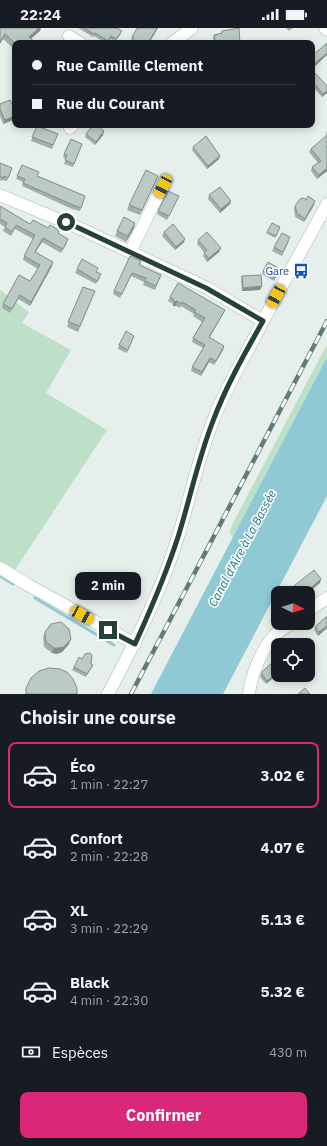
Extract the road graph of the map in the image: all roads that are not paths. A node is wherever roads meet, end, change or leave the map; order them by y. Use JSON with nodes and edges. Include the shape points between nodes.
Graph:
{"nodes":[{"id":1,"x":192,"y":28,"type":"edge"},
{"id":2,"x":69,"y":36,"type":"dead end"},
{"id":3,"x":75,"y":40,"type":"edge"},
{"id":4,"x":176,"y":40,"type":"edge"},
{"id":5,"x":163,"y":186,"type":"dead end"},
{"id":6,"x":0,"y":195,"type":"edge"},
{"id":7,"x":327,"y":204,"type":"edge"},
{"id":8,"x":130,"y":252,"type":"junction"},
{"id":9,"x":263,"y":321,"type":"junction"},
{"id":10,"x":0,"y":568,"type":"edge"},
{"id":11,"x":327,"y":598,"type":"edge"},
{"id":12,"x":315,"y":606,"type":"edge"},
{"id":13,"x":282,"y":630,"type":"edge"},
{"id":14,"x":135,"y":644,"type":"junction"},
{"id":15,"x":108,"y":694,"type":"edge"},
{"id":16,"x":249,"y":694,"type":"edge"}],
"edges":[{"from":1,"to":4,"type":"street"},
{"from":2,"to":3,"type":"street"},
{"from":5,"to":8,"type":"street"},
{"from":6,"to":8,"type":"street"},
{"from":7,"to":9,"type":"street"},
{"from":8,"to":9,"type":"street","via":[[206,288]]},
{"from":9,"to":14,"type":"street","via":[[213,420],[178,537]]},
{"from":10,"to":14,"type":"street"},
{"from":11,"to":12,"type":"street"},
{"from":13,"to":16,"type":"street","via":[[267,645],[252,676]]},
{"from":14,"to":15,"type":"street"}]}
